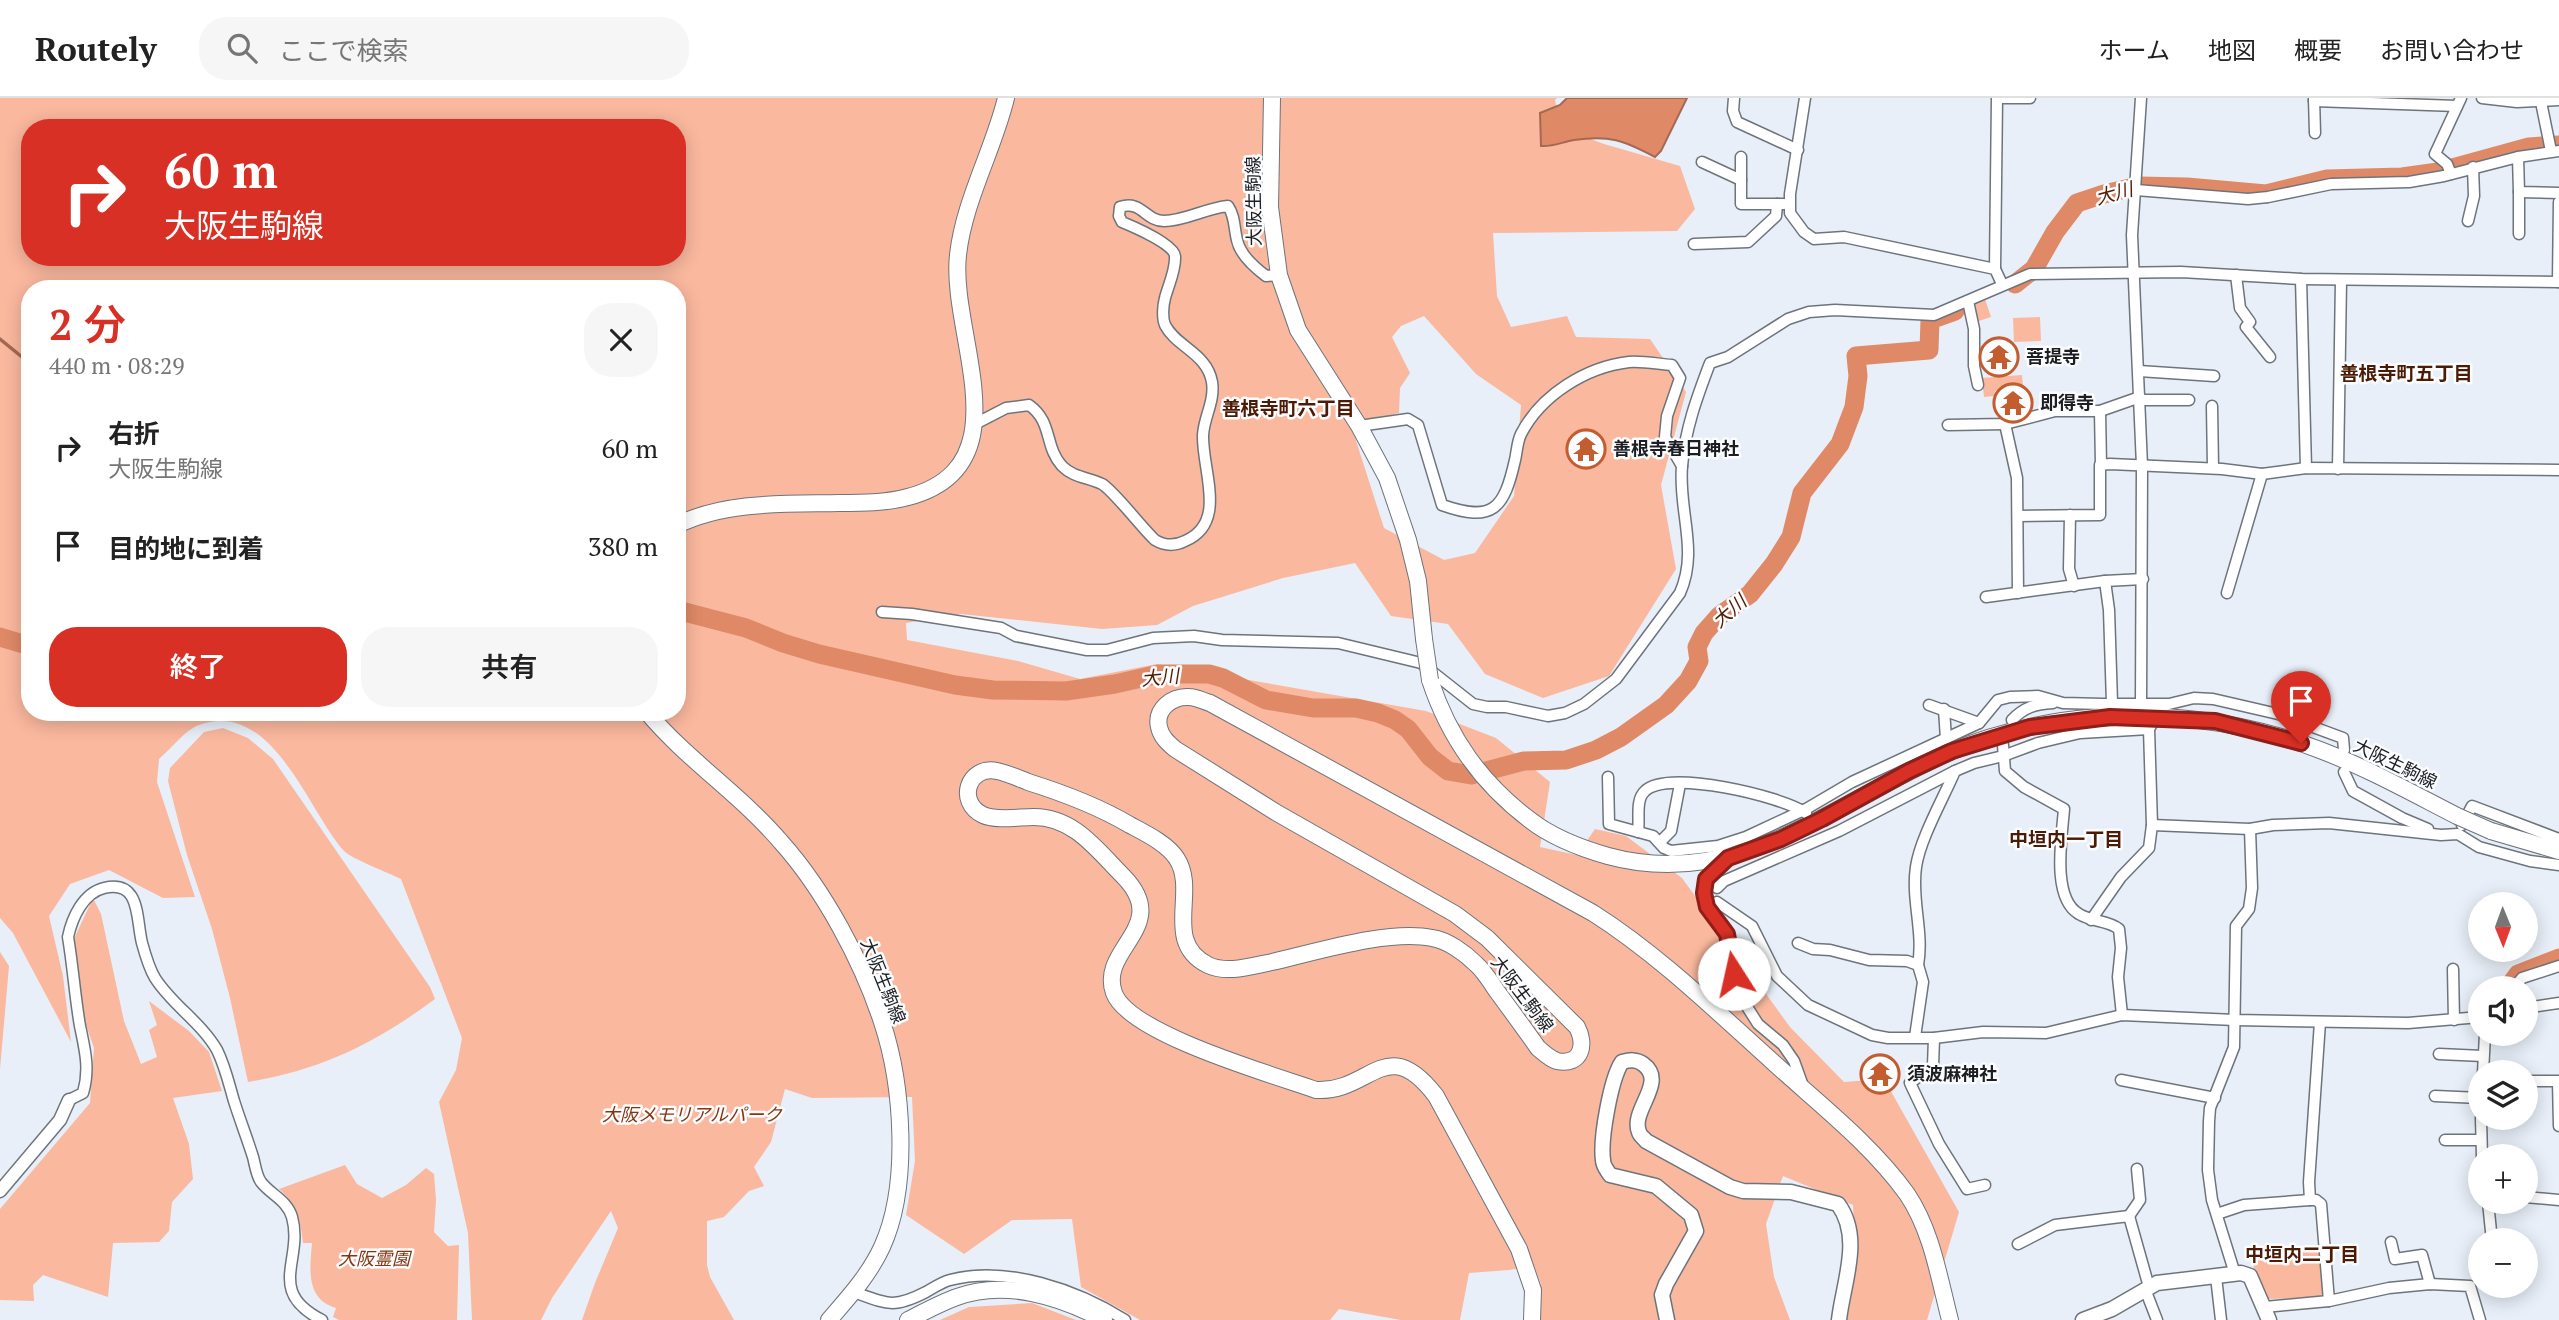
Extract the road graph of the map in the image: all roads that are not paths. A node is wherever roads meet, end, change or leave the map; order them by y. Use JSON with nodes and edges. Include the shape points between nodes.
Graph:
{"nodes":[{"id":1,"x":1006,"y":98,"type":"edge"},
{"id":2,"x":1272,"y":98,"type":"edge"},
{"id":3,"x":1734,"y":98,"type":"edge"},
{"id":4,"x":1805,"y":98,"type":"edge"},
{"id":5,"x":1997,"y":98,"type":"edge"},
{"id":6,"x":2017,"y":98,"type":"edge"},
{"id":7,"x":2030,"y":98,"type":"edge"},
{"id":8,"x":2141,"y":98,"type":"edge"},
{"id":9,"x":2482,"y":98,"type":"edge"},
{"id":10,"x":2314,"y":99,"type":"edge"},
{"id":11,"x":2349,"y":100,"type":"edge"},
{"id":12,"x":2544,"y":100,"type":"edge"},
{"id":13,"x":2559,"y":100,"type":"edge"},
{"id":14,"x":2459,"y":102,"type":"edge"},
{"id":15,"x":2315,"y":133,"type":"dead end"},
{"id":16,"x":1798,"y":150,"type":"junction"},
{"id":17,"x":2555,"y":151,"type":"edge"},
{"id":18,"x":1741,"y":157,"type":"dead end"},
{"id":19,"x":2518,"y":157,"type":"junction"},
{"id":20,"x":1702,"y":162,"type":"dead end"},
{"id":21,"x":2473,"y":167,"type":"junction"},
{"id":22,"x":2451,"y":174,"type":"junction"},
{"id":23,"x":1741,"y":180,"type":"junction"},
{"id":24,"x":2136,"y":187,"type":"junction"},
{"id":25,"x":2519,"y":192,"type":"junction"},
{"id":26,"x":2559,"y":193,"type":"edge"},
{"id":27,"x":2559,"y":202,"type":"edge"},
{"id":28,"x":1790,"y":203,"type":"junction"},
{"id":29,"x":1777,"y":204,"type":"junction"},
{"id":30,"x":2468,"y":221,"type":"dead end"},
{"id":31,"x":2559,"y":230,"type":"edge"},
{"id":32,"x":2519,"y":234,"type":"dead end"},
{"id":33,"x":1694,"y":244,"type":"dead end"},
{"id":34,"x":1995,"y":269,"type":"junction"},
{"id":35,"x":2133,"y":272,"type":"junction"},
{"id":36,"x":1279,"y":275,"type":"junction"},
{"id":37,"x":2236,"y":275,"type":"junction"},
{"id":38,"x":2301,"y":279,"type":"junction"},
{"id":39,"x":2341,"y":280,"type":"junction"},
{"id":40,"x":2558,"y":282,"type":"edge"},
{"id":41,"x":2002,"y":284,"type":"junction"},
{"id":42,"x":1968,"y":300,"type":"junction"},
{"id":43,"x":2270,"y":357,"type":"dead end"},
{"id":44,"x":2139,"y":371,"type":"junction"},
{"id":45,"x":2214,"y":376,"type":"dead end"},
{"id":46,"x":1978,"y":385,"type":"dead end"},
{"id":47,"x":2140,"y":398,"type":"junction"},
{"id":48,"x":2189,"y":400,"type":"dead end"},
{"id":49,"x":2212,"y":406,"type":"dead end"},
{"id":50,"x":2100,"y":411,"type":"junction"},
{"id":51,"x":975,"y":424,"type":"junction"},
{"id":52,"x":2005,"y":424,"type":"junction"},
{"id":53,"x":1948,"y":425,"type":"dead end"},
{"id":54,"x":1359,"y":426,"type":"junction"},
{"id":55,"x":2102,"y":465,"type":"junction"},
{"id":56,"x":1682,"y":466,"type":"junction"},
{"id":57,"x":2142,"y":466,"type":"junction"},
{"id":58,"x":2213,"y":468,"type":"junction"},
{"id":59,"x":2306,"y":468,"type":"junction"},
{"id":60,"x":2338,"y":469,"type":"junction"},
{"id":61,"x":2559,"y":470,"type":"edge"},
{"id":62,"x":2262,"y":474,"type":"junction"},
{"id":63,"x":2070,"y":515,"type":"junction"},
{"id":64,"x":2018,"y":516,"type":"junction"},
{"id":65,"x":686,"y":520,"type":"edge"},
{"id":66,"x":2143,"y":579,"type":"junction"},
{"id":67,"x":2105,"y":582,"type":"junction"},
{"id":68,"x":2074,"y":586,"type":"junction"},
{"id":69,"x":2018,"y":593,"type":"junction"},
{"id":70,"x":2227,"y":593,"type":"dead end"},
{"id":71,"x":1986,"y":597,"type":"dead end"},
{"id":72,"x":882,"y":612,"type":"dead end"},
{"id":73,"x":2063,"y":703,"type":"junction"},
{"id":74,"x":2112,"y":703,"type":"junction"},
{"id":75,"x":2141,"y":703,"type":"junction"},
{"id":76,"x":2169,"y":704,"type":"junction"},
{"id":77,"x":1929,"y":705,"type":"dead end"},
{"id":78,"x":1944,"y":709,"type":"junction"},
{"id":79,"x":2180,"y":718,"type":"junction"},
{"id":80,"x":2012,"y":720,"type":"dead end"},
{"id":81,"x":656,"y":721,"type":"edge"},
{"id":82,"x":1979,"y":723,"type":"junction"},
{"id":83,"x":2153,"y":723,"type":"junction"},
{"id":84,"x":1946,"y":739,"type":"junction"},
{"id":85,"x":2344,"y":750,"type":"dead end"},
{"id":86,"x":2003,"y":751,"type":"junction"},
{"id":87,"x":1955,"y":771,"type":"junction"},
{"id":88,"x":2344,"y":772,"type":"dead end"},
{"id":89,"x":1608,"y":777,"type":"dead end"},
{"id":90,"x":1680,"y":784,"type":"junction"},
{"id":91,"x":1805,"y":813,"type":"junction"},
{"id":92,"x":2152,"y":825,"type":"junction"},
{"id":93,"x":1821,"y":827,"type":"dead end"},
{"id":94,"x":2250,"y":829,"type":"junction"},
{"id":95,"x":1638,"y":832,"type":"junction"},
{"id":96,"x":2458,"y":834,"type":"junction"},
{"id":97,"x":1830,"y":835,"type":"junction"},
{"id":98,"x":2441,"y":835,"type":"junction"},
{"id":99,"x":2559,"y":839,"type":"edge"},
{"id":100,"x":1660,"y":842,"type":"junction"},
{"id":101,"x":2559,"y":851,"type":"edge"},
{"id":102,"x":1728,"y":858,"type":"junction"},
{"id":103,"x":2559,"y":865,"type":"edge"},
{"id":104,"x":1717,"y":888,"type":"dead end"},
{"id":105,"x":1717,"y":902,"type":"dead end"},
{"id":106,"x":2091,"y":920,"type":"junction"},
{"id":107,"x":1798,"y":943,"type":"dead end"},
{"id":108,"x":1918,"y":965,"type":"junction"},
{"id":109,"x":2559,"y":966,"type":"edge"},
{"id":110,"x":2454,"y":969,"type":"dead end"},
{"id":111,"x":2528,"y":976,"type":"edge"},
{"id":112,"x":2559,"y":1003,"type":"edge"},
{"id":113,"x":2538,"y":1006,"type":"edge"},
{"id":114,"x":2122,"y":1015,"type":"junction"},
{"id":115,"x":2468,"y":1018,"type":"edge"},
{"id":116,"x":2235,"y":1020,"type":"junction"},
{"id":117,"x":2454,"y":1020,"type":"junction"},
{"id":118,"x":2320,"y":1022,"type":"junction"},
{"id":119,"x":1915,"y":1037,"type":"junction"},
{"id":120,"x":1934,"y":1038,"type":"junction"},
{"id":121,"x":2484,"y":1046,"type":"edge"},
{"id":122,"x":2438,"y":1054,"type":"dead end"},
{"id":123,"x":2483,"y":1056,"type":"junction"},
{"id":124,"x":2483,"y":1060,"type":"edge"},
{"id":125,"x":2121,"y":1080,"type":"dead end"},
{"id":126,"x":2538,"y":1081,"type":"edge"},
{"id":127,"x":1804,"y":1089,"type":"junction"},
{"id":128,"x":2435,"y":1096,"type":"dead end"},
{"id":129,"x":2468,"y":1097,"type":"edge"},
{"id":130,"x":2215,"y":1098,"type":"junction"},
{"id":131,"x":69,"y":1100,"type":"joint"},
{"id":132,"x":2559,"y":1126,"type":"edge"},
{"id":133,"x":2480,"y":1130,"type":"edge"},
{"id":134,"x":2445,"y":1140,"type":"dead end"},
{"id":135,"x":2480,"y":1140,"type":"junction"},
{"id":136,"x":2480,"y":1144,"type":"edge"},
{"id":137,"x":2137,"y":1169,"type":"dead end"},
{"id":138,"x":1985,"y":1185,"type":"dead end"},
{"id":139,"x":0,"y":1191,"type":"edge"},
{"id":140,"x":2538,"y":1199,"type":"edge"},
{"id":141,"x":2309,"y":1200,"type":"junction"},
{"id":142,"x":2559,"y":1200,"type":"edge"},
{"id":143,"x":2217,"y":1214,"type":"junction"},
{"id":144,"x":2129,"y":1216,"type":"junction"},
{"id":145,"x":2390,"y":1242,"type":"dead end"},
{"id":146,"x":2018,"y":1244,"type":"dead end"},
{"id":147,"x":2235,"y":1274,"type":"junction"},
{"id":148,"x":2216,"y":1277,"type":"junction"},
{"id":149,"x":2430,"y":1284,"type":"junction"},
{"id":150,"x":2147,"y":1288,"type":"junction"},
{"id":151,"x":854,"y":1292,"type":"junction"},
{"id":152,"x":2329,"y":1301,"type":"junction"},
{"id":153,"x":2267,"y":1314,"type":"edge"},
{"id":154,"x":316,"y":1319,"type":"edge"},
{"id":155,"x":829,"y":1320,"type":"edge"},
{"id":156,"x":908,"y":1320,"type":"edge"},
{"id":157,"x":1104,"y":1320,"type":"edge"},
{"id":158,"x":1125,"y":1320,"type":"edge"},
{"id":159,"x":1532,"y":1320,"type":"edge"},
{"id":160,"x":1667,"y":1320,"type":"edge"},
{"id":161,"x":1839,"y":1320,"type":"edge"},
{"id":162,"x":1950,"y":1320,"type":"edge"},
{"id":163,"x":2082,"y":1320,"type":"edge"},
{"id":164,"x":2157,"y":1320,"type":"edge"},
{"id":165,"x":2221,"y":1320,"type":"edge"},
{"id":166,"x":2480,"y":1320,"type":"edge"}],
"edges":[{"from":1,"to":51,"type":"main road","via":[[958,252],[956,280],[975,389]]},
{"from":2,"to":36,"type":"main road","name":"大阪生駒線","via":[[1270,207]]},
{"from":3,"to":16,"type":"street","via":[[1737,122]]},
{"from":4,"to":16,"type":"street"},
{"from":5,"to":6,"type":"street"},
{"from":5,"to":34,"type":"street"},
{"from":6,"to":7,"type":"street"},
{"from":8,"to":24,"type":"street"},
{"from":9,"to":12,"type":"street"},
{"from":10,"to":11,"type":"street"},
{"from":10,"to":15,"type":"street"},
{"from":11,"to":14,"type":"street"},
{"from":12,"to":13,"type":"street"},
{"from":12,"to":17,"type":"street"},
{"from":14,"to":22,"type":"street","via":[[2435,154]]},
{"from":16,"to":28,"type":"street"},
{"from":17,"to":19,"type":"street"},
{"from":18,"to":23,"type":"street"},
{"from":19,"to":21,"type":"street"},
{"from":19,"to":25,"type":"street"},
{"from":20,"to":23,"type":"street"},
{"from":21,"to":22,"type":"street"},
{"from":21,"to":30,"type":"street","via":[[2474,196]]},
{"from":22,"to":24,"type":"street","via":[[2409,182],[2331,184],[2248,199]]},
{"from":23,"to":29,"type":"street","via":[[1741,204]]},
{"from":24,"to":35,"type":"street"},
{"from":25,"to":26,"type":"street"},
{"from":25,"to":32,"type":"street"},
{"from":27,"to":31,"type":"street"},
{"from":28,"to":29,"type":"street"},
{"from":28,"to":34,"type":"street","via":[[1790,213],[1814,239],[1844,237]]},
{"from":29,"to":33,"type":"street","via":[[1776,216],[1748,242]]},
{"from":31,"to":40,"type":"street"},
{"from":34,"to":41,"type":"street"},
{"from":35,"to":37,"type":"street"},
{"from":35,"to":41,"type":"street","via":[[2030,274]]},
{"from":35,"to":44,"type":"street"},
{"from":36,"to":51,"type":"street","via":[[1266,276],[1252,266],[1237,244],[1228,206],[1161,222],[1137,206],[1120,207],[1122,222],[1175,254],[1163,305],[1165,325],[1205,363],[1212,382],[1203,433],[1209,517],[1195,537],[1177,545],[1154,540],[1102,484],[1069,472],[1059,462],[1046,423],[1029,405],[1006,408]]},
{"from":36,"to":54,"type":"main road","name":"大阪生駒線","via":[[1298,330]]},
{"from":37,"to":38,"type":"street"},
{"from":37,"to":43,"type":"street","via":[[2240,308],[2250,322],[2246,327]]},
{"from":38,"to":39,"type":"street"},
{"from":38,"to":59,"type":"street"},
{"from":39,"to":40,"type":"street"},
{"from":39,"to":60,"type":"street"},
{"from":41,"to":42,"type":"street"},
{"from":42,"to":46,"type":"street"},
{"from":42,"to":56,"type":"street","via":[[1934,315],[1809,312],[1710,363],[1687,428]]},
{"from":44,"to":45,"type":"street"},
{"from":44,"to":47,"type":"street"},
{"from":47,"to":48,"type":"street"},
{"from":47,"to":50,"type":"street"},
{"from":47,"to":57,"type":"street"},
{"from":49,"to":58,"type":"street"},
{"from":50,"to":52,"type":"street","via":[[2055,411]]},
{"from":50,"to":55,"type":"street"},
{"from":51,"to":65,"type":"main road","via":[[967,451],[955,468],[942,481],[909,497],[877,503],[739,508]]},
{"from":52,"to":53,"type":"street"},
{"from":52,"to":64,"type":"street","via":[[2017,478]]},
{"from":54,"to":56,"type":"street","via":[[1408,419],[1418,425],[1443,505],[1483,514],[1499,504],[1508,490],[1520,436],[1562,387],[1603,366],[1633,362],[1672,365],[1680,378],[1665,437]]},
{"from":54,"to":102,"type":"main road","name":"大阪生駒線","bridge":true,"via":[[1387,478],[1408,540],[1418,581],[1430,680],[1440,711],[1479,774],[1539,827],[1581,849],[1651,863]]},
{"from":55,"to":57,"type":"street"},
{"from":55,"to":63,"type":"street","via":[[2100,515]]},
{"from":56,"to":72,"type":"street","via":[[1690,561],[1679,593],[1616,679],[1565,713],[1548,716],[1473,704],[1421,663],[1338,643],[1194,636],[1087,650],[1016,636],[1002,628]]},
{"from":57,"to":58,"type":"street"},
{"from":57,"to":66,"type":"street"},
{"from":58,"to":62,"type":"street"},
{"from":59,"to":60,"type":"street"},
{"from":59,"to":62,"type":"street"},
{"from":60,"to":61,"type":"street"},
{"from":62,"to":70,"type":"street"},
{"from":63,"to":64,"type":"street"},
{"from":63,"to":68,"type":"street","via":[[2069,569]]},
{"from":64,"to":69,"type":"street"},
{"from":66,"to":67,"type":"street"},
{"from":66,"to":75,"type":"street"},
{"from":67,"to":68,"type":"street"},
{"from":67,"to":74,"type":"street"},
{"from":68,"to":69,"type":"street"},
{"from":69,"to":71,"type":"street"},
{"from":73,"to":74,"type":"street"},
{"from":73,"to":80,"type":"street","via":[[2036,704]]},
{"from":73,"to":82,"type":"street","via":[[2038,696],[2010,696],[1998,700]]},
{"from":74,"to":75,"type":"street"},
{"from":75,"to":76,"type":"street"},
{"from":76,"to":79,"type":"street"},
{"from":76,"to":85,"type":"street","via":[[2213,699],[2278,714],[2343,737]]},
{"from":77,"to":78,"type":"street"},
{"from":78,"to":82,"type":"street"},
{"from":78,"to":84,"type":"street"},
{"from":79,"to":83,"type":"main road","name":"大阪生駒線"},
{"from":79,"to":101,"type":"main road","name":"大阪生駒線","bridge":true,"via":[[2247,727],[2320,749],[2491,831]]},
{"from":81,"to":151,"type":"main road","name":"大阪生駒線","via":[[783,844],[838,925],[882,1023],[897,1099],[900,1181],[882,1247]]},
{"from":82,"to":84,"type":"street"},
{"from":83,"to":86,"type":"street","via":[[2080,733]]},
{"from":83,"to":92,"type":"street"},
{"from":83,"to":102,"type":"main road","name":"大阪生駒線","via":[[2110,717],[1996,736],[1909,771],[1781,839]]},
{"from":84,"to":91,"type":"street","via":[[1852,782]]},
{"from":86,"to":87,"type":"street"},
{"from":86,"to":106,"type":"street","via":[[2006,771],[2024,787],[2064,809],[2060,854],[2066,901],[2073,911]]},
{"from":87,"to":97,"type":"street"},
{"from":87,"to":108,"type":"street","via":[[1916,867]]},
{"from":88,"to":98,"type":"street","via":[[2353,791]]},
{"from":89,"to":95,"type":"street","via":[[1609,824]]},
{"from":90,"to":91,"type":"street","via":[[1718,785],[1757,794]]},
{"from":90,"to":95,"type":"street","via":[[1647,788],[1639,797]]},
{"from":90,"to":100,"type":"street","via":[[1671,831]]},
{"from":91,"to":100,"type":"street","via":[[1718,846],[1671,851]]},
{"from":92,"to":94,"type":"street"},
{"from":92,"to":106,"type":"street","via":[[2149,848],[2121,877]]},
{"from":93,"to":97,"type":"street"},
{"from":94,"to":98,"type":"street","via":[[2329,822]]},
{"from":94,"to":116,"type":"street","via":[[2252,888],[2249,909],[2236,926]]},
{"from":95,"to":100,"type":"street"},
{"from":96,"to":98,"type":"street"},
{"from":96,"to":99,"type":"street","via":[[2472,806]]},
{"from":96,"to":103,"type":"street","via":[[2479,847]]},
{"from":97,"to":104,"type":"street"},
{"from":102,"to":127,"type":"street","via":[[1706,879],[1707,907],[1727,934],[1744,1002],[1758,1024],[1794,1060]]},
{"from":105,"to":119,"type":"street","via":[[1752,926],[1777,976],[1808,1005],[1872,1035]]},
{"from":106,"to":114,"type":"street","via":[[2119,929]]},
{"from":107,"to":108,"type":"street","via":[[1869,960]]},
{"from":108,"to":119,"type":"street","via":[[1923,982]]},
{"from":109,"to":111,"type":"street"},
{"from":110,"to":117,"type":"street"},
{"from":112,"to":113,"type":"street"},
{"from":114,"to":116,"type":"street"},
{"from":114,"to":120,"type":"street","via":[[2046,1033],[1983,1032]]},
{"from":115,"to":117,"type":"street"},
{"from":116,"to":118,"type":"street"},
{"from":116,"to":130,"type":"street","via":[[2234,1047]]},
{"from":117,"to":118,"type":"street"},
{"from":118,"to":141,"type":"street"},
{"from":119,"to":120,"type":"street"},
{"from":120,"to":138,"type":"street","via":[[1933,1066],[1910,1083],[1967,1189]]},
{"from":121,"to":123,"type":"street"},
{"from":122,"to":123,"type":"street"},
{"from":123,"to":124,"type":"street"},
{"from":125,"to":130,"type":"street"},
{"from":126,"to":132,"type":"street","via":[[2557,1081]]},
{"from":127,"to":159,"type":"main road","name":"大阪生駒線","via":[[1628,935],[1210,703],[1190,696],[1166,704],[1158,725],[1162,736],[1175,750],[1455,914],[1487,938],[1577,1027],[1582,1048],[1576,1057],[1556,1061],[1538,1048],[1478,965],[1436,938],[1397,935],[1230,969],[1208,965],[1185,941],[1183,871],[1171,850],[1075,797],[995,770],[972,778],[967,799],[977,811],[987,817],[1045,817],[1068,824],[1131,884],[1141,915],[1112,977],[1114,993],[1132,1017],[1164,1034],[1316,1090],[1340,1088],[1385,1066],[1411,1070],[1426,1083],[1519,1249],[1533,1290]]},
{"from":127,"to":162,"type":"main road","name":"大阪生駒線","via":[[1859,1140],[1907,1195],[1928,1235]]},
{"from":128,"to":129,"type":"street"},
{"from":130,"to":143,"type":"street","via":[[2210,1108],[2208,1170]]},
{"from":131,"to":139,"type":"street","via":[[60,1120]]},
{"from":131,"to":154,"type":"street","via":[[83,1093],[87,1079],[68,937],[71,923],[96,890],[121,887],[136,903],[142,944],[153,975],[217,1050],[260,1181],[290,1211],[294,1224],[289,1284],[296,1300]]},
{"from":133,"to":135,"type":"street"},
{"from":134,"to":135,"type":"street"},
{"from":135,"to":136,"type":"street"},
{"from":137,"to":144,"type":"street","via":[[2140,1200]]},
{"from":140,"to":142,"type":"street"},
{"from":141,"to":143,"type":"street","via":[[2244,1205]]},
{"from":141,"to":152,"type":"street","via":[[2321,1204]]},
{"from":143,"to":147,"type":"street"},
{"from":144,"to":146,"type":"street","via":[[2055,1225]]},
{"from":144,"to":150,"type":"street"},
{"from":145,"to":149,"type":"street","via":[[2395,1259],[2422,1255]]},
{"from":147,"to":148,"type":"main road"},
{"from":147,"to":153,"type":"main road","via":[[2250,1276]]},
{"from":148,"to":150,"type":"main road"},
{"from":148,"to":165,"type":"street"},
{"from":149,"to":152,"type":"street"},
{"from":149,"to":166,"type":"street","via":[[2470,1286]]},
{"from":150,"to":163,"type":"main road"},
{"from":150,"to":164,"type":"street"},
{"from":151,"to":155,"type":"main road","name":"大阪生駒線"},
{"from":151,"to":158,"type":"street","via":[[887,1304],[905,1302],[949,1280],[983,1276],[1038,1281]]},
{"from":152,"to":153,"type":"street"},
{"from":156,"to":157,"type":"main road","via":[[959,1296],[1008,1291],[1057,1298]]},
{"from":160,"to":161,"type":"main road","via":[[1662,1295],[1696,1231],[1696,1222],[1656,1186],[1609,1175],[1603,1164],[1614,1073],[1622,1062],[1631,1060],[1641,1062],[1652,1078],[1638,1123],[1646,1141],[1730,1187],[1791,1192],[1838,1204],[1848,1224],[1850,1256]]}]}
